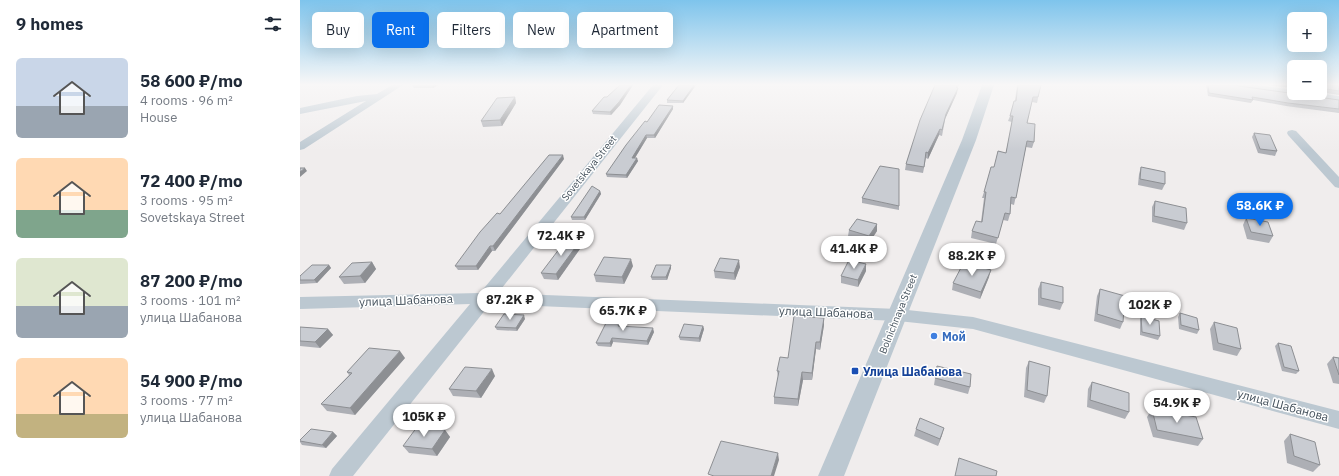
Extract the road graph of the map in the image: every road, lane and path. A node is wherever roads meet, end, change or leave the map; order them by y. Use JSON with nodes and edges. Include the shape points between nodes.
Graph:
{"nodes":[{"id":1,"x":318,"y":107,"type":"edge"},
{"id":2,"x":364,"y":107,"type":"edge"},
{"id":3,"x":640,"y":107,"type":"edge"},
{"id":4,"x":980,"y":107,"type":"edge"},
{"id":5,"x":300,"y":111,"type":"edge"},
{"id":6,"x":1292,"y":134,"type":"dead end"},
{"id":7,"x":300,"y":147,"type":"edge"},
{"id":8,"x":1339,"y":184,"type":"edge"},
{"id":9,"x":483,"y":298,"type":"junction"},
{"id":10,"x":300,"y":303,"type":"edge"},
{"id":11,"x":898,"y":315,"type":"junction"},
{"id":12,"x":1339,"y":420,"type":"edge"},
{"id":13,"x":340,"y":476,"type":"edge"},
{"id":14,"x":831,"y":476,"type":"edge"}],
"edges":[{"from":1,"to":5,"type":"street"},
{"from":2,"to":7,"type":"street"},
{"from":3,"to":9,"type":"street","name":"Sovetskaya Street"},
{"from":4,"to":11,"type":"street","name":"Bolnichnaya Street"},
{"from":6,"to":8,"type":"street"},
{"from":9,"to":10,"type":"street","name":"улица Шабанова"},
{"from":9,"to":11,"type":"street","name":"улица Шабанова"},
{"from":9,"to":13,"type":"street","name":"Sovetskaya Street"},
{"from":11,"to":12,"type":"street","name":"улица Шабанова","via":[[973,323]]},
{"from":11,"to":14,"type":"street","name":"Bolnichnaya Street"}]}
